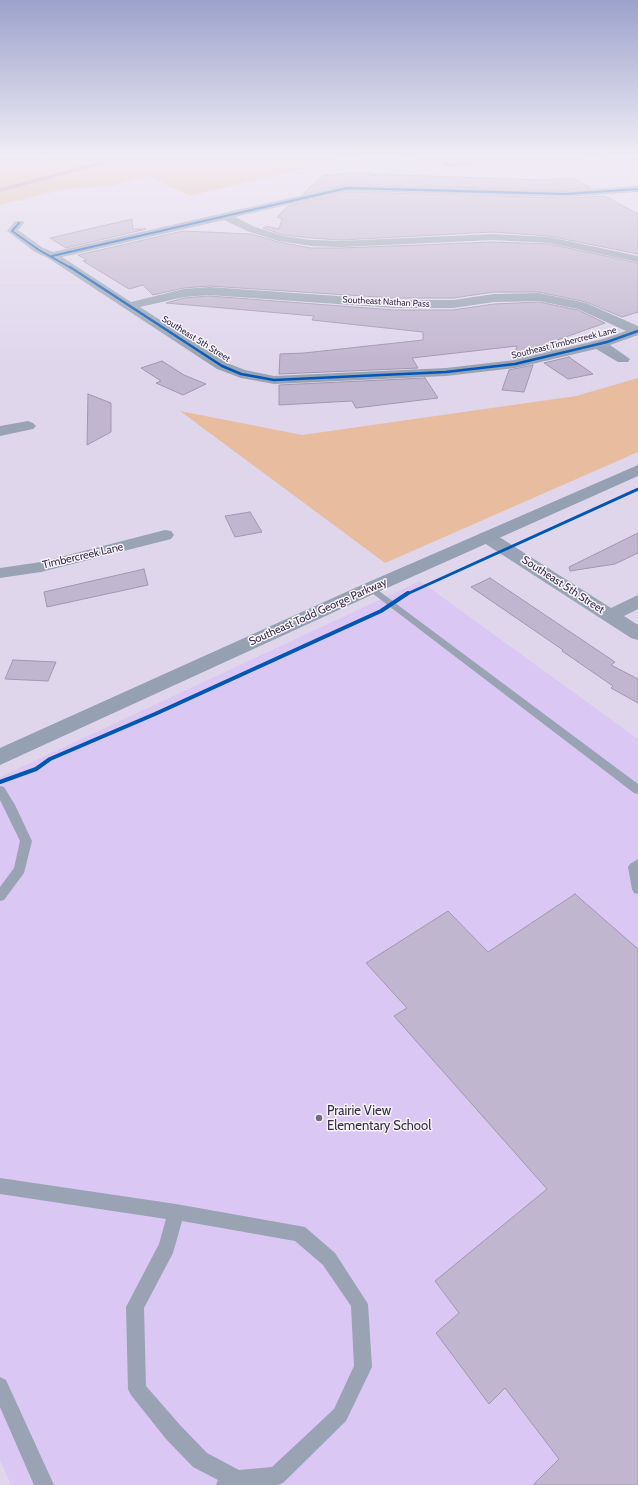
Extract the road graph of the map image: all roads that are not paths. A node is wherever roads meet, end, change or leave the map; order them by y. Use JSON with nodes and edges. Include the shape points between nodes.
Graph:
{"nodes":[{"id":1,"x":19,"y":223,"type":"dead end"},
{"id":2,"x":193,"y":223,"type":"edge"},
{"id":3,"x":240,"y":223,"type":"edge"},
{"id":4,"x":52,"y":256,"type":"junction"},
{"id":5,"x":638,"y":259,"type":"edge"},
{"id":6,"x":130,"y":306,"type":"junction"},
{"id":7,"x":638,"y":331,"type":"edge"},
{"id":8,"x":598,"y":344,"type":"junction"},
{"id":9,"x":623,"y":359,"type":"dead end"},
{"id":10,"x":446,"y":372,"type":"joint"},
{"id":11,"x":28,"y":426,"type":"dead end"},
{"id":12,"x":0,"y":431,"type":"edge"},
{"id":13,"x":638,"y":470,"type":"edge"},
{"id":14,"x":165,"y":535,"type":"dead end"},
{"id":15,"x":487,"y":537,"type":"junction"},
{"id":16,"x":0,"y":573,"type":"edge"},
{"id":17,"x":371,"y":588,"type":"junction"},
{"id":18,"x":638,"y":601,"type":"edge"},
{"id":19,"x":610,"y":616,"type":"junction"},
{"id":20,"x":638,"y":634,"type":"edge"},
{"id":21,"x":0,"y":757,"type":"edge"},
{"id":22,"x":0,"y":790,"type":"edge"},
{"id":23,"x":638,"y":790,"type":"edge"},
{"id":24,"x":638,"y":864,"type":"edge"},
{"id":25,"x":638,"y":888,"type":"edge"},
{"id":26,"x":0,"y":896,"type":"edge"},
{"id":27,"x":0,"y":1186,"type":"edge"},
{"id":28,"x":176,"y":1212,"type":"junction"},
{"id":29,"x":0,"y":1386,"type":"edge"},
{"id":30,"x":228,"y":1480,"type":"edge"},
{"id":31,"x":44,"y":1485,"type":"edge"}],
"edges":[{"from":1,"to":4,"type":"street","name":"Southeast 5th Street","via":[[12,231]]},
{"from":2,"to":4,"type":"street"},
{"from":3,"to":5,"type":"street","via":[[282,239],[312,243],[492,237],[548,240]]},
{"from":4,"to":6,"type":"street","name":"Southeast 5th Street"},
{"from":6,"to":7,"type":"street","name":"Southeast Nathan Pass","via":[[184,293],[209,291],[394,304],[453,304],[494,298],[539,297],[582,306]]},
{"from":6,"to":10,"type":"street","name":"Southeast 5th Street","via":[[222,366],[241,374],[274,380]]},
{"from":7,"to":8,"type":"street","name":"Southeast Timbercreek Lane"},
{"from":8,"to":9,"type":"street"},
{"from":8,"to":10,"type":"street","name":"Southeast Timbercreek Lane","via":[[515,364]]},
{"from":11,"to":12,"type":"street"},
{"from":13,"to":15,"type":"main road","name":"Southeast Todd George Parkway"},
{"from":14,"to":16,"type":"street","name":"Timbercreek Lane","via":[[41,567]]},
{"from":15,"to":17,"type":"main road","name":"Southeast Todd George Parkway"},
{"from":15,"to":19,"type":"street","name":"Southeast 5th Street"},
{"from":17,"to":21,"type":"main road","name":"Southeast Todd George Parkway"},
{"from":17,"to":23,"type":"lane"},
{"from":18,"to":19,"type":"street"},
{"from":19,"to":20,"type":"street","name":"Southeast 5th Street"},
{"from":22,"to":26,"type":"lane","via":[[26,841],[20,870]]},
{"from":24,"to":25,"type":"lane","via":[[634,867]]},
{"from":27,"to":28,"type":"lane"},
{"from":28,"to":30,"type":"lane","via":[[167,1247],[135,1307],[137,1389],[200,1460]]},
{"from":28,"to":30,"type":"lane","via":[[299,1234],[329,1259],[359,1304],[363,1367],[340,1415],[276,1476]]},
{"from":29,"to":31,"type":"lane"}]}
